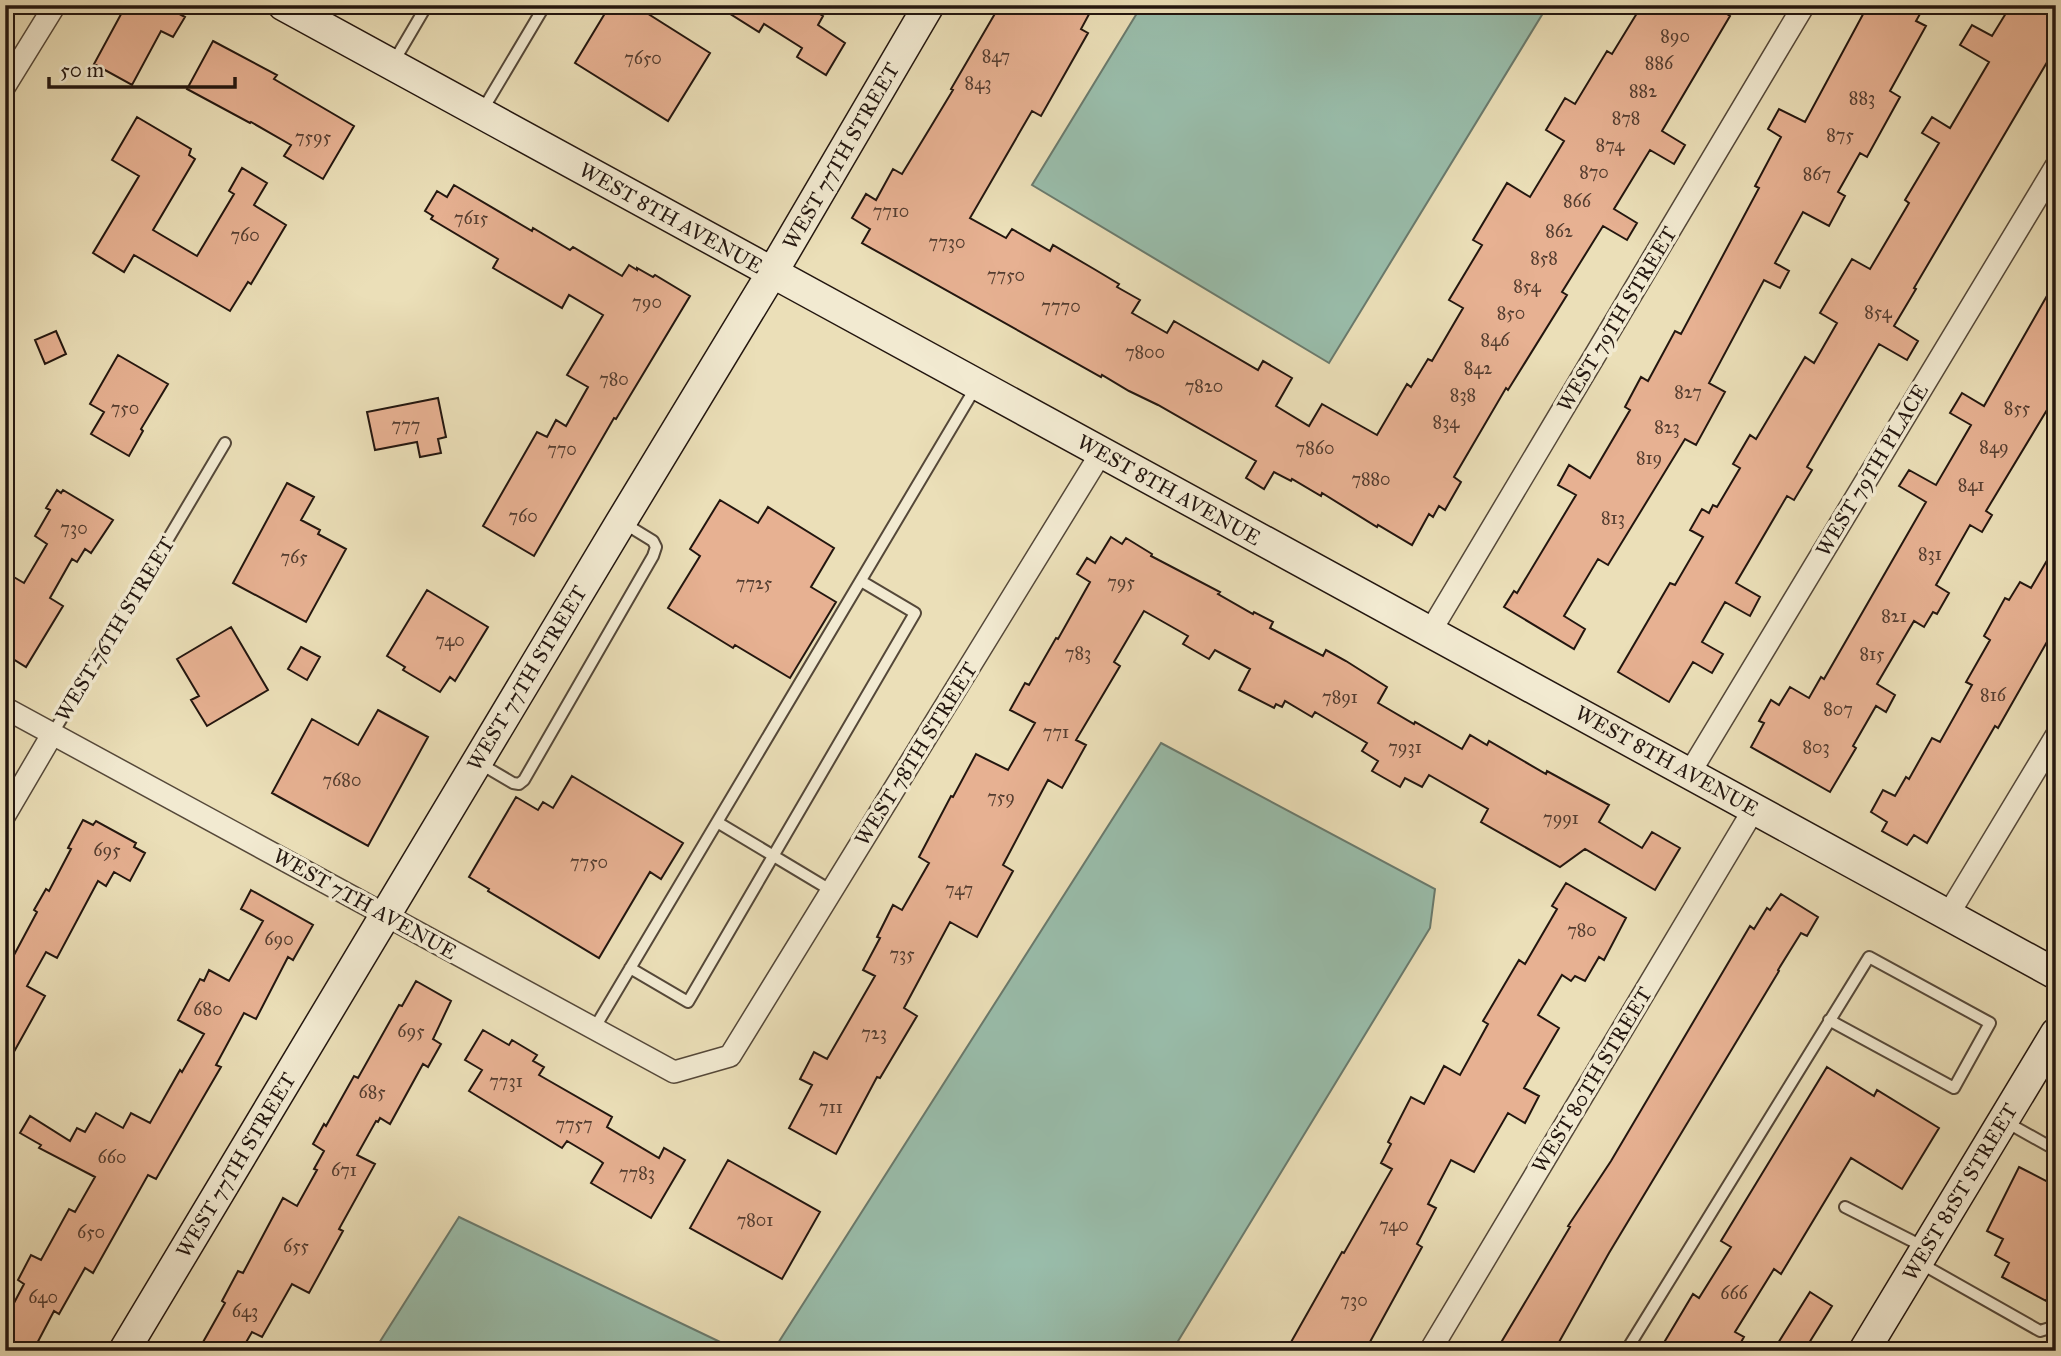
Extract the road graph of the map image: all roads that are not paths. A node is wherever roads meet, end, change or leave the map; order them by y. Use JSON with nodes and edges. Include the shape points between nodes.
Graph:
{"nodes":[{"id":1,"x":55,"y":5,"type":"edge"},
{"id":2,"x":283,"y":5,"type":"edge"},
{"id":3,"x":427,"y":5,"type":"edge"},
{"id":4,"x":545,"y":5,"type":"edge"},
{"id":5,"x":1804,"y":5,"type":"edge"},
{"id":6,"x":918,"y":9,"type":"edge"},
{"id":7,"x":324,"y":15,"type":"edge"},
{"id":8,"x":392,"y":65,"type":"junction"},
{"id":9,"x":5,"y":86,"type":"edge"},
{"id":10,"x":480,"y":114,"type":"junction"},
{"id":11,"x":2056,"y":166,"type":"edge"},
{"id":12,"x":772,"y":273,"type":"junction"},
{"id":13,"x":977,"y":385,"type":"junction"},
{"id":14,"x":225,"y":443,"type":"dead end"},
{"id":15,"x":1101,"y":453,"type":"junction"},
{"id":16,"x":621,"y":522,"type":"junction"},
{"id":17,"x":860,"y":581,"type":"junction"},
{"id":18,"x":1430,"y":632,"type":"junction"},
{"id":19,"x":5,"y":708,"type":"edge"},
{"id":20,"x":54,"y":733,"type":"junction"},
{"id":21,"x":2056,"y":736,"type":"edge"},
{"id":22,"x":477,"y":762,"type":"junction"},
{"id":23,"x":1689,"y":774,"type":"junction"},
{"id":24,"x":1754,"y":809,"type":"junction"},
{"id":25,"x":5,"y":815,"type":"edge"},
{"id":26,"x":718,"y":822,"type":"junction"},
{"id":27,"x":774,"y":855,"type":"junction"},
{"id":28,"x":832,"y":891,"type":"junction"},
{"id":29,"x":386,"y":915,"type":"junction"},
{"id":30,"x":1948,"y":915,"type":"junction"},
{"id":31,"x":630,"y":968,"type":"junction"},
{"id":32,"x":2056,"y":974,"type":"edge"},
{"id":33,"x":1829,"y":1020,"type":"junction"},
{"id":34,"x":594,"y":1029,"type":"junction"},
{"id":35,"x":2056,"y":1033,"type":"edge"},
{"id":36,"x":730,"y":1056,"type":"joint"},
{"id":37,"x":2003,"y":1120,"type":"junction"},
{"id":38,"x":2056,"y":1150,"type":"edge"},
{"id":39,"x":1845,"y":1207,"type":"dead end"},
{"id":40,"x":1922,"y":1255,"type":"junction"},
{"id":41,"x":2056,"y":1326,"type":"edge"},
{"id":42,"x":124,"y":1351,"type":"edge"},
{"id":43,"x":1430,"y":1351,"type":"edge"},
{"id":44,"x":1626,"y":1351,"type":"edge"},
{"id":45,"x":1864,"y":1351,"type":"edge"}],
"edges":[{"from":1,"to":9,"type":"street"},
{"from":2,"to":7,"type":"street","name":"WEST 8TH AVENUE"},
{"from":3,"to":8,"type":"lane"},
{"from":4,"to":10,"type":"lane"},
{"from":5,"to":18,"type":"street","name":"WEST 79TH STREET"},
{"from":6,"to":12,"type":"street","name":"WEST 77TH STREET"},
{"from":7,"to":8,"type":"street","name":"WEST 8TH AVENUE"},
{"from":8,"to":10,"type":"street","name":"WEST 8TH AVENUE"},
{"from":10,"to":12,"type":"street","name":"WEST 8TH AVENUE"},
{"from":11,"to":23,"type":"street","name":"WEST 79TH PLACE"},
{"from":12,"to":13,"type":"street","name":"WEST 8TH AVENUE"},
{"from":12,"to":16,"type":"street","name":"WEST 77TH STREET"},
{"from":13,"to":15,"type":"street","name":"WEST 8TH AVENUE"},
{"from":13,"to":17,"type":"lane"},
{"from":14,"to":20,"type":"lane","name":"WEST 76TH STREET"},
{"from":15,"to":18,"type":"street","name":"WEST 8TH AVENUE"},
{"from":15,"to":28,"type":"street","name":"WEST 78TH STREET"},
{"from":16,"to":22,"type":"street","name":"WEST 77TH STREET"},
{"from":16,"to":22,"type":"lane","via":[[653,541],[653,556],[524,780],[513,783]]},
{"from":17,"to":26,"type":"lane"},
{"from":17,"to":27,"type":"lane","via":[[915,613]]},
{"from":18,"to":23,"type":"street","name":"WEST 8TH AVENUE"},
{"from":19,"to":20,"type":"street","name":"WEST 7TH AVENUE"},
{"from":20,"to":25,"type":"street","name":"WEST 76TH STREET"},
{"from":20,"to":29,"type":"street","name":"WEST 7TH AVENUE"},
{"from":21,"to":30,"type":"street"},
{"from":22,"to":29,"type":"street","name":"WEST 77TH STREET"},
{"from":23,"to":24,"type":"street","name":"WEST 8TH AVENUE"},
{"from":24,"to":30,"type":"street","name":"WEST 8TH AVENUE"},
{"from":24,"to":43,"type":"street","name":"WEST 80TH STREET"},
{"from":26,"to":27,"type":"lane"},
{"from":26,"to":31,"type":"lane"},
{"from":27,"to":28,"type":"lane"},
{"from":27,"to":31,"type":"lane","via":[[688,1002]]},
{"from":28,"to":36,"type":"street","name":"WEST 78TH STREET"},
{"from":29,"to":34,"type":"street","name":"WEST 7TH AVENUE"},
{"from":29,"to":42,"type":"street","name":"WEST 77TH STREET"},
{"from":30,"to":32,"type":"street","name":"WEST 8TH AVENUE"},
{"from":31,"to":34,"type":"lane"},
{"from":33,"to":33,"type":"lane","via":[[1954,1088],[1990,1023],[1869,957]]},
{"from":33,"to":44,"type":"lane"},
{"from":34,"to":36,"type":"street","name":"WEST 7TH AVENUE","via":[[674,1072]]},
{"from":35,"to":37,"type":"street","name":"WEST 81ST STREET","via":[[2043,1064]]},
{"from":37,"to":38,"type":"lane"},
{"from":37,"to":40,"type":"street","name":"WEST 81ST STREET"},
{"from":39,"to":40,"type":"lane"},
{"from":40,"to":41,"type":"lane","via":[[2040,1331]]},
{"from":40,"to":45,"type":"street","name":"WEST 81ST STREET"}]}
